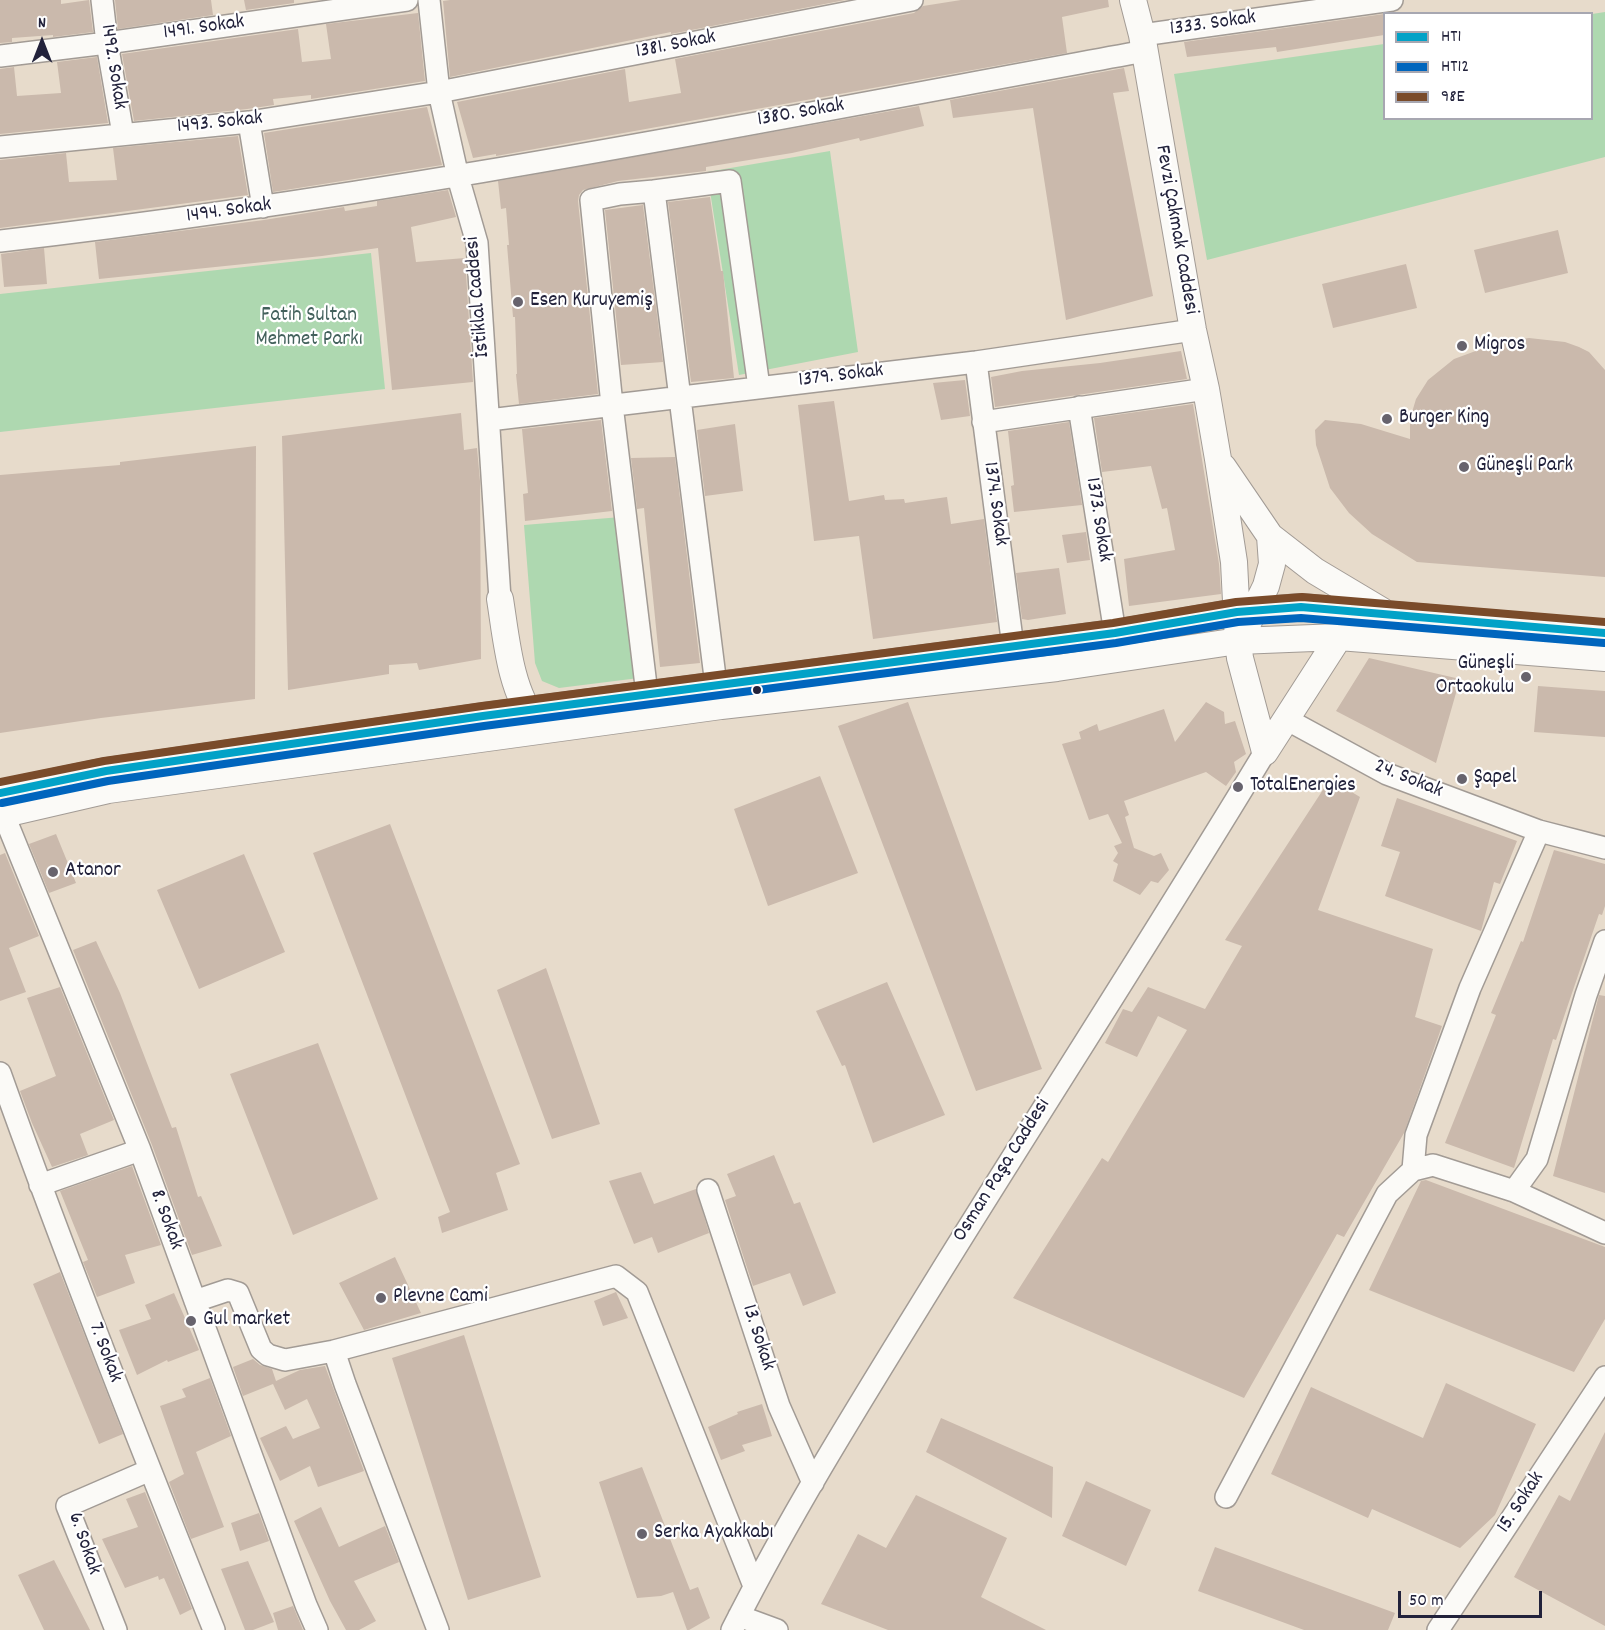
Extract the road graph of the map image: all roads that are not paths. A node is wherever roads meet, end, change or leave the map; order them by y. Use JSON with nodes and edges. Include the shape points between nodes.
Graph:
{"nodes":[{"id":1,"x":102,"y":0,"type":"edge"},
{"id":2,"x":407,"y":0,"type":"edge"},
{"id":3,"x":429,"y":0,"type":"edge"},
{"id":4,"x":912,"y":0,"type":"edge"},
{"id":5,"x":1133,"y":0,"type":"edge"},
{"id":6,"x":1392,"y":0,"type":"edge"},
{"id":7,"x":107,"y":43,"type":"junction"},
{"id":8,"x":1143,"y":43,"type":"junction"},
{"id":9,"x":0,"y":56,"type":"edge"},
{"id":10,"x":440,"y":92,"type":"junction"},
{"id":11,"x":249,"y":122,"type":"junction"},
{"id":12,"x":123,"y":134,"type":"junction"},
{"id":13,"x":0,"y":147,"type":"edge"},
{"id":14,"x":458,"y":177,"type":"junction"},
{"id":15,"x":654,"y":191,"type":"junction"},
{"id":16,"x":263,"y":207,"type":"junction"},
{"id":17,"x":0,"y":241,"type":"edge"},
{"id":18,"x":1193,"y":330,"type":"junction"},
{"id":19,"x":976,"y":362,"type":"junction"},
{"id":20,"x":759,"y":387,"type":"junction"},
{"id":21,"x":1206,"y":389,"type":"junction"},
{"id":22,"x":680,"y":396,"type":"junction"},
{"id":23,"x":612,"y":405,"type":"junction"},
{"id":24,"x":1079,"y":407,"type":"junction"},
{"id":25,"x":489,"y":420,"type":"junction"},
{"id":26,"x":983,"y":422,"type":"junction"},
{"id":27,"x":1218,"y":459,"type":"junction"},
{"id":28,"x":1270,"y":536,"type":"junction"},
{"id":29,"x":500,"y":598,"type":"junction"},
{"id":30,"x":1246,"y":611,"type":"junction"},
{"id":31,"x":1388,"y":615,"type":"junction"},
{"id":32,"x":1115,"y":633,"type":"junction"},
{"id":33,"x":1605,"y":633,"type":"edge"},
{"id":34,"x":1339,"y":637,"type":"junction"},
{"id":35,"x":1238,"y":641,"type":"junction"},
{"id":36,"x":1013,"y":647,"type":"junction"},
{"id":37,"x":1605,"y":658,"type":"edge"},
{"id":38,"x":716,"y":685,"type":"junction"},
{"id":39,"x":647,"y":694,"type":"junction"},
{"id":40,"x":527,"y":710,"type":"junction"},
{"id":41,"x":483,"y":716,"type":"junction"},
{"id":42,"x":1286,"y":719,"type":"junction"},
{"id":43,"x":568,"y":727,"type":"junction"},
{"id":44,"x":1264,"y":752,"type":"junction"},
{"id":45,"x":1,"y":807,"type":"edge"},
{"id":46,"x":1539,"y":831,"type":"junction"},
{"id":47,"x":1605,"y":848,"type":"edge"},
{"id":48,"x":1605,"y":941,"type":"edge"},
{"id":49,"x":0,"y":1073,"type":"edge"},
{"id":50,"x":140,"y":1150,"type":"junction"},
{"id":51,"x":1413,"y":1170,"type":"junction"},
{"id":52,"x":40,"y":1185,"type":"junction"},
{"id":53,"x":708,"y":1190,"type":"dead end"},
{"id":54,"x":1514,"y":1191,"type":"junction"},
{"id":55,"x":1605,"y":1233,"type":"edge"},
{"id":56,"x":195,"y":1301,"type":"junction"},
{"id":57,"x":334,"y":1351,"type":"junction"},
{"id":58,"x":1605,"y":1377,"type":"edge"},
{"id":59,"x":150,"y":1470,"type":"junction"},
{"id":60,"x":813,"y":1483,"type":"junction"},
{"id":61,"x":1226,"y":1497,"type":"dead end"},
{"id":62,"x":754,"y":1586,"type":"junction"},
{"id":63,"x":736,"y":1623,"type":"edge"},
{"id":64,"x":117,"y":1630,"type":"edge"},
{"id":65,"x":214,"y":1630,"type":"edge"},
{"id":66,"x":317,"y":1630,"type":"edge"},
{"id":67,"x":438,"y":1630,"type":"edge"},
{"id":68,"x":777,"y":1630,"type":"edge"},
{"id":69,"x":1438,"y":1630,"type":"edge"}],
"edges":[{"from":1,"to":7,"type":"street","name":"1492. Sokak"},
{"from":2,"to":7,"type":"street","name":"1491. Sokak"},
{"from":3,"to":10,"type":"street","name":"İstiklal Caddesi"},
{"from":4,"to":10,"type":"street","name":"1381. Sokak"},
{"from":5,"to":8,"type":"main road","name":"Fevzi Çakmak Caddesi"},
{"from":6,"to":8,"type":"street","name":"1333. Sokak"},
{"from":7,"to":9,"type":"street","name":"1491. Sokak"},
{"from":7,"to":12,"type":"street","name":"1492. Sokak"},
{"from":8,"to":14,"type":"street","name":"1380. Sokak"},
{"from":8,"to":18,"type":"main road","name":"Fevzi Çakmak Caddesi"},
{"from":10,"to":11,"type":"street","name":"1493. Sokak"},
{"from":10,"to":14,"type":"street","name":"İstiklal Caddesi"},
{"from":11,"to":12,"type":"street","name":"1493. Sokak"},
{"from":11,"to":16,"type":"street"},
{"from":12,"to":13,"type":"street","name":"1493. Sokak"},
{"from":14,"to":16,"type":"street","name":"1494. Sokak"},
{"from":14,"to":25,"type":"street","name":"İstiklal Caddesi","via":[[477,243]]},
{"from":15,"to":20,"type":"street","via":[[730,181]]},
{"from":15,"to":22,"type":"street"},
{"from":15,"to":23,"type":"street","via":[[591,200]]},
{"from":16,"to":17,"type":"street","name":"1494. Sokak"},
{"from":18,"to":19,"type":"street","name":"1379. Sokak"},
{"from":18,"to":21,"type":"main road","name":"Fevzi Çakmak Caddesi"},
{"from":19,"to":20,"type":"street","name":"1379. Sokak"},
{"from":19,"to":26,"type":"street","name":"1374. Sokak"},
{"from":20,"to":22,"type":"street","name":"1379. Sokak"},
{"from":21,"to":24,"type":"street"},
{"from":21,"to":27,"type":"main road","name":"Fevzi Çakmak Caddesi"},
{"from":22,"to":23,"type":"street","name":"1379. Sokak"},
{"from":22,"to":38,"type":"street"},
{"from":23,"to":25,"type":"street","name":"1379. Sokak"},
{"from":23,"to":39,"type":"street"},
{"from":24,"to":26,"type":"street"},
{"from":24,"to":32,"type":"street","name":"1373. Sokak"},
{"from":25,"to":29,"type":"street","name":"İstiklal Caddesi"},
{"from":26,"to":36,"type":"street","name":"1374. Sokak"},
{"from":27,"to":28,"type":"main road"},
{"from":27,"to":30,"type":"main road","name":"Fevzi Çakmak Caddesi"},
{"from":28,"to":30,"type":"main road","via":[[1272,564],[1266,586]]},
{"from":28,"to":31,"type":"main road","via":[[1315,571]]},
{"from":29,"to":40,"type":"main road","via":[[509,656]]},
{"from":29,"to":41,"type":"main road","via":[[501,694],[497,705]]},
{"from":30,"to":31,"type":"main road","via":[[1301,607]]},
{"from":30,"to":32,"type":"main road"},
{"from":30,"to":35,"type":"main road","name":"Fevzi Çakmak Caddesi"},
{"from":31,"to":33,"type":"main road"},
{"from":32,"to":36,"type":"main road"},
{"from":34,"to":35,"type":"main road"},
{"from":34,"to":37,"type":"main road"},
{"from":34,"to":42,"type":"main road","name":"Osman Paşa Caddesi"},
{"from":35,"to":43,"type":"main road","via":[[1057,668]]},
{"from":35,"to":44,"type":"main road","name":"Fevzi Çakmak Caddesi"},
{"from":36,"to":38,"type":"main road"},
{"from":38,"to":39,"type":"main road"},
{"from":39,"to":40,"type":"main road"},
{"from":40,"to":41,"type":"main road"},
{"from":40,"to":43,"type":"main road","via":[[542,726]]},
{"from":41,"to":45,"type":"main road","via":[[106,771]]},
{"from":42,"to":44,"type":"main road","name":"Osman Paşa Caddesi"},
{"from":42,"to":46,"type":"street","name":"24. Sokak","via":[[1387,774]]},
{"from":43,"to":45,"type":"main road"},
{"from":44,"to":60,"type":"street","name":"Osman Paşa Caddesi"},
{"from":45,"to":50,"type":"street","name":"8. Sokak"},
{"from":46,"to":47,"type":"street","name":"24. Sokak"},
{"from":46,"to":51,"type":"street","via":[[1470,988],[1416,1135]]},
{"from":48,"to":54,"type":"street","via":[[1537,1159]]},
{"from":49,"to":52,"type":"street","name":"7. Sokak"},
{"from":50,"to":52,"type":"street"},
{"from":50,"to":56,"type":"street","name":"8. Sokak"},
{"from":51,"to":54,"type":"street","via":[[1433,1165]]},
{"from":51,"to":61,"type":"street","via":[[1387,1194]]},
{"from":52,"to":59,"type":"street","name":"7. Sokak"},
{"from":53,"to":60,"type":"street","name":"13. Sokak","via":[[779,1406]]},
{"from":54,"to":55,"type":"street"},
{"from":56,"to":57,"type":"street","via":[[228,1290],[238,1293],[261,1349],[276,1359]]},
{"from":56,"to":66,"type":"street","name":"8. Sokak"},
{"from":57,"to":62,"type":"street","via":[[616,1276],[637,1292]]},
{"from":57,"to":67,"type":"street"},
{"from":58,"to":69,"type":"street","name":"15. Sokak"},
{"from":59,"to":64,"type":"street","name":"6. Sokak","via":[[67,1506]]},
{"from":59,"to":65,"type":"street","name":"7. Sokak"},
{"from":60,"to":62,"type":"street","name":"Osman Paşa Caddesi"},
{"from":62,"to":63,"type":"street","name":"Osman Paşa Caddesi"},
{"from":63,"to":68,"type":"street"}]}
